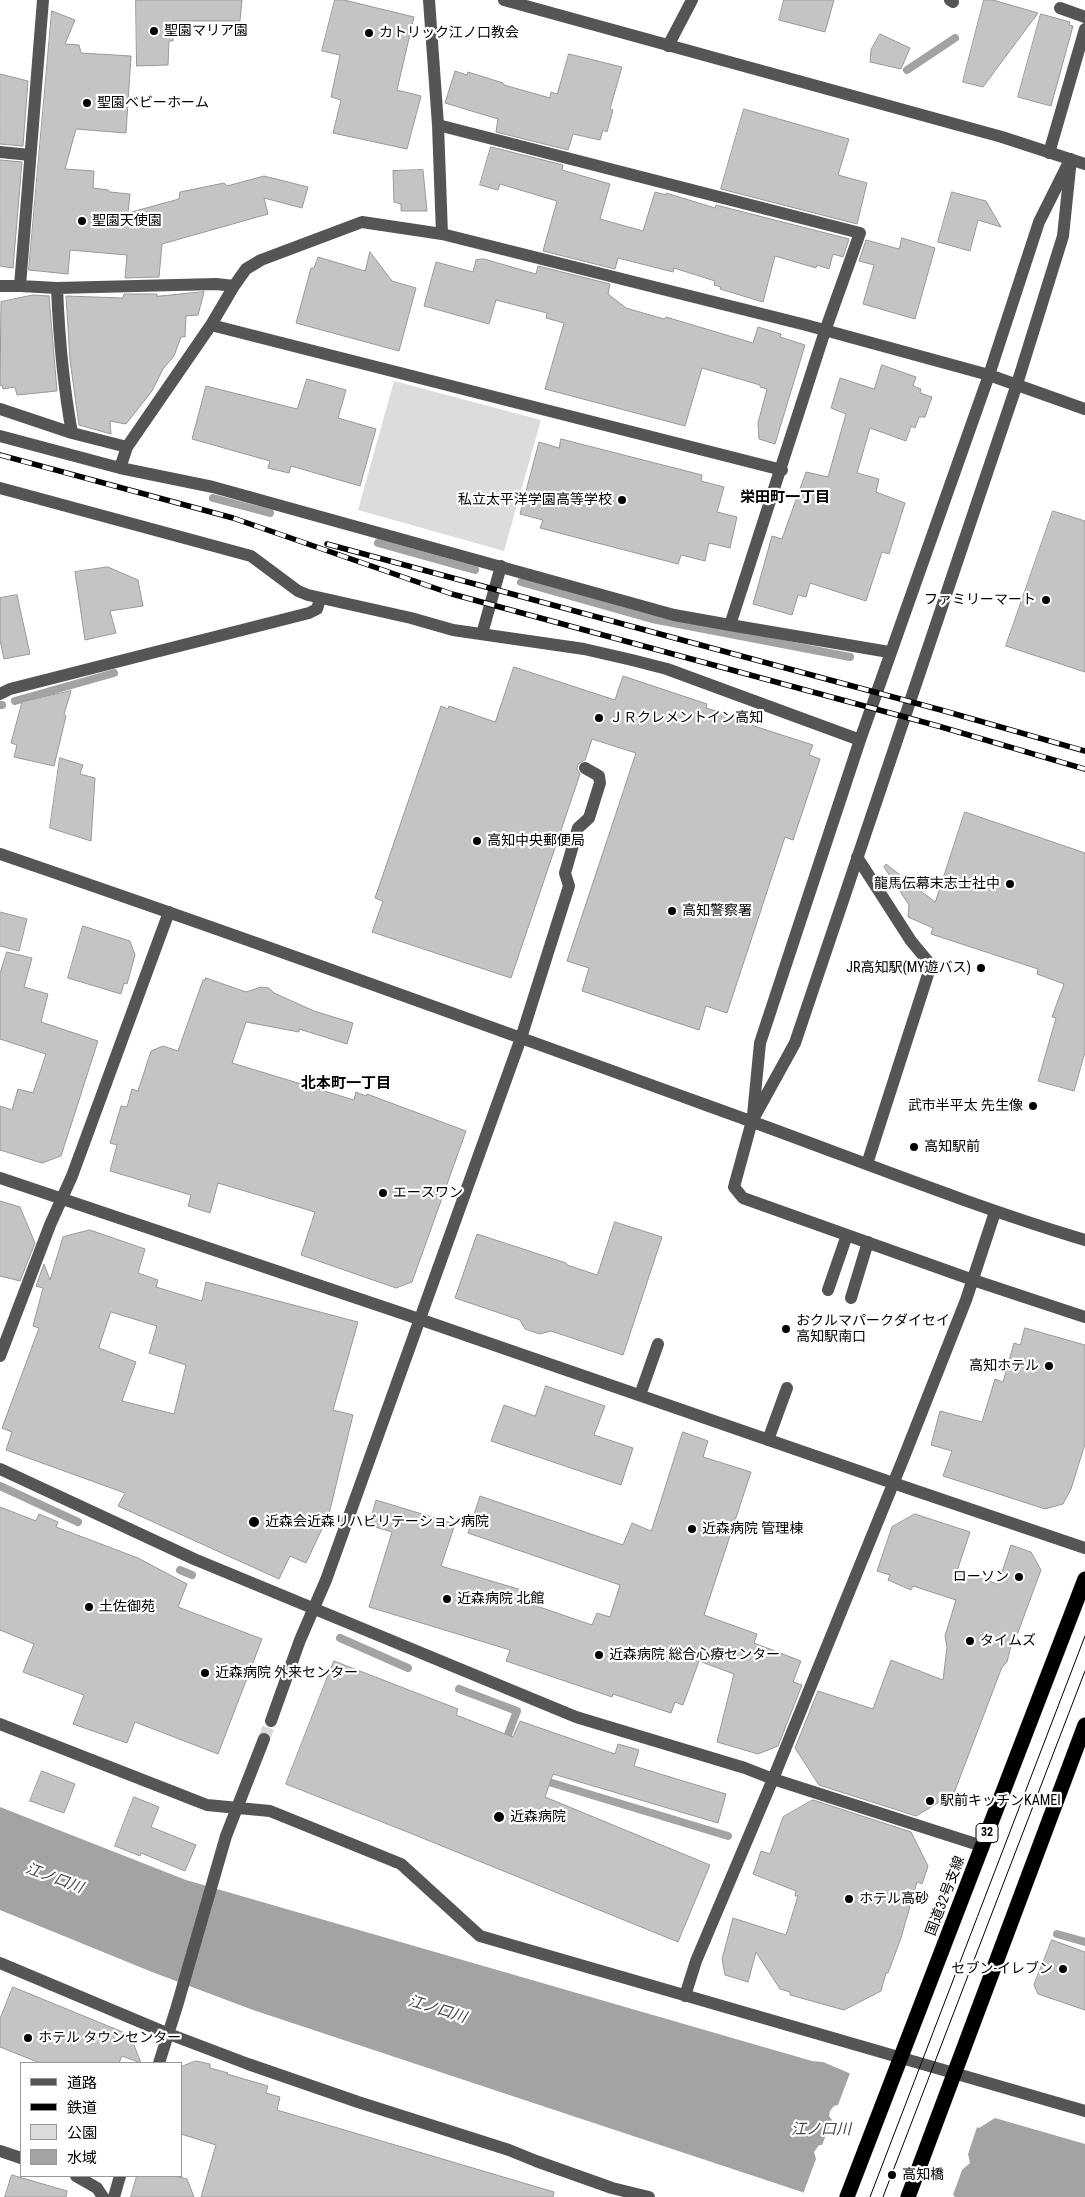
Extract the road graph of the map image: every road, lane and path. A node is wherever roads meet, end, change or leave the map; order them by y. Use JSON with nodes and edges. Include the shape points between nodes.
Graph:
{"nodes":[{"id":1,"x":43,"y":0,"type":"edge"},
{"id":2,"x":429,"y":0,"type":"edge"},
{"id":3,"x":504,"y":0,"type":"edge"},
{"id":4,"x":692,"y":0,"type":"edge"},
{"id":5,"x":1060,"y":8,"type":"dead end"},
{"id":6,"x":1085,"y":17,"type":"edge"},
{"id":7,"x":1085,"y":29,"type":"edge"},
{"id":8,"x":668,"y":46,"type":"junction"},
{"id":9,"x":438,"y":125,"type":"junction"},
{"id":10,"x":0,"y":152,"type":"edge"},
{"id":11,"x":1049,"y":153,"type":"junction"},
{"id":12,"x":30,"y":155,"type":"junction"},
{"id":13,"x":1071,"y":159,"type":"junction"},
{"id":14,"x":1085,"y":164,"type":"edge"},
{"id":15,"x":442,"y":234,"type":"junction"},
{"id":16,"x":0,"y":286,"type":"edge"},
{"id":17,"x":20,"y":286,"type":"junction"},
{"id":18,"x":234,"y":286,"type":"junction"},
{"id":19,"x":57,"y":288,"type":"junction"},
{"id":20,"x":210,"y":325,"type":"junction"},
{"id":21,"x":825,"y":331,"type":"junction"},
{"id":22,"x":989,"y":375,"type":"junction"},
{"id":23,"x":1017,"y":384,"type":"junction"},
{"id":24,"x":0,"y":409,"type":"edge"},
{"id":25,"x":1085,"y":409,"type":"edge"},
{"id":26,"x":72,"y":433,"type":"junction"},
{"id":27,"x":0,"y":436,"type":"edge"},
{"id":28,"x":127,"y":447,"type":"junction"},
{"id":29,"x":120,"y":468,"type":"junction"},
{"id":30,"x":782,"y":470,"type":"junction"},
{"id":31,"x":0,"y":488,"type":"edge"},
{"id":32,"x":501,"y":566,"type":"junction"},
{"id":33,"x":320,"y":599,"type":"junction"},
{"id":34,"x":730,"y":626,"type":"junction"},
{"id":35,"x":482,"y":634,"type":"junction"},
{"id":36,"x":890,"y":652,"type":"junction"},
{"id":37,"x":0,"y":694,"type":"edge"},
{"id":38,"x":860,"y":740,"type":"junction"},
{"id":39,"x":585,"y":768,"type":"dead end"},
{"id":40,"x":0,"y":854,"type":"edge"},
{"id":41,"x":857,"y":857,"type":"junction"},
{"id":42,"x":169,"y":912,"type":"junction"},
{"id":43,"x":521,"y":1038,"type":"junction"},
{"id":44,"x":752,"y":1121,"type":"junction"},
{"id":45,"x":866,"y":1164,"type":"junction"},
{"id":46,"x":0,"y":1178,"type":"edge"},
{"id":47,"x":61,"y":1199,"type":"junction"},
{"id":48,"x":995,"y":1212,"type":"junction"},
{"id":49,"x":847,"y":1235,"type":"junction"},
{"id":50,"x":1085,"y":1240,"type":"edge"},
{"id":51,"x":868,"y":1242,"type":"junction"},
{"id":52,"x":973,"y":1280,"type":"junction"},
{"id":53,"x":828,"y":1290,"type":"dead end"},
{"id":54,"x":852,"y":1298,"type":"dead end"},
{"id":55,"x":1085,"y":1317,"type":"edge"},
{"id":56,"x":420,"y":1319,"type":"junction"},
{"id":57,"x":658,"y":1344,"type":"dead end"},
{"id":58,"x":0,"y":1356,"type":"edge"},
{"id":59,"x":787,"y":1388,"type":"dead end"},
{"id":60,"x":640,"y":1395,"type":"junction"},
{"id":61,"x":768,"y":1440,"type":"junction"},
{"id":62,"x":0,"y":1469,"type":"edge"},
{"id":63,"x":893,"y":1483,"type":"junction"},
{"id":64,"x":1085,"y":1548,"type":"edge"},
{"id":65,"x":1085,"y":1579,"type":"edge"},
{"id":66,"x":314,"y":1609,"type":"junction"},
{"id":67,"x":271,"y":1721,"type":"tunnel mouth"},
{"id":68,"x":0,"y":1724,"type":"edge"},
{"id":69,"x":1085,"y":1725,"type":"edge"},
{"id":70,"x":264,"y":1739,"type":"tunnel mouth"},
{"id":71,"x":773,"y":1779,"type":"junction"},
{"id":72,"x":239,"y":1807,"type":"junction"},
{"id":73,"x":982,"y":1846,"type":"junction"},
{"id":74,"x":0,"y":1963,"type":"edge"},
{"id":75,"x":685,"y":1996,"type":"junction"},
{"id":76,"x":169,"y":2034,"type":"junction"},
{"id":77,"x":901,"y":2057,"type":"junction"},
{"id":78,"x":158,"y":2062,"type":"edge"},
{"id":79,"x":954,"y":2072,"type":"junction"},
{"id":80,"x":1085,"y":2111,"type":"edge"},
{"id":81,"x":0,"y":2151,"type":"edge"},
{"id":82,"x":20,"y":2158,"type":"edge"},
{"id":83,"x":78,"y":2177,"type":"edge"},
{"id":84,"x":120,"y":2177,"type":"edge"},
{"id":85,"x":611,"y":2192,"type":"edge"},
{"id":86,"x":103,"y":2197,"type":"edge"},
{"id":87,"x":114,"y":2197,"type":"edge"},
{"id":88,"x":649,"y":2197,"type":"edge"},
{"id":89,"x":847,"y":2197,"type":"edge"},
{"id":90,"x":908,"y":2197,"type":"edge"}],
"edges":[{"from":1,"to":12,"type":"street"},
{"from":2,"to":9,"type":"street"},
{"from":3,"to":8,"type":"street"},
{"from":4,"to":8,"type":"street"},
{"from":5,"to":6,"type":"street"},
{"from":7,"to":11,"type":"street"},
{"from":8,"to":11,"type":"street","via":[[1002,137]]},
{"from":9,"to":15,"type":"street"},
{"from":9,"to":21,"type":"street","via":[[860,234]]},
{"from":10,"to":12,"type":"street"},
{"from":11,"to":13,"type":"street"},
{"from":12,"to":17,"type":"street"},
{"from":13,"to":14,"type":"street"},
{"from":13,"to":22,"type":"street","via":[[1040,222]]},
{"from":13,"to":23,"type":"street","via":[[1065,230]]},
{"from":15,"to":18,"type":"street","via":[[362,222],[261,260],[246,269]]},
{"from":15,"to":21,"type":"street"},
{"from":16,"to":17,"type":"street"},
{"from":17,"to":19,"type":"street"},
{"from":18,"to":19,"type":"street"},
{"from":18,"to":20,"type":"street"},
{"from":19,"to":26,"type":"street","via":[[64,390]]},
{"from":20,"to":28,"type":"street"},
{"from":20,"to":30,"type":"street"},
{"from":21,"to":22,"type":"street"},
{"from":21,"to":30,"type":"street"},
{"from":22,"to":23,"type":"street"},
{"from":22,"to":36,"type":"street"},
{"from":23,"to":25,"type":"street"},
{"from":23,"to":41,"type":"street"},
{"from":24,"to":26,"type":"street"},
{"from":26,"to":28,"type":"street"},
{"from":27,"to":29,"type":"street"},
{"from":28,"to":29,"type":"street"},
{"from":29,"to":32,"type":"street","via":[[213,487]]},
{"from":30,"to":34,"type":"street"},
{"from":31,"to":33,"type":"street","via":[[251,556],[298,591]]},
{"from":32,"to":34,"type":"street","via":[[674,615]]},
{"from":32,"to":35,"type":"street"},
{"from":33,"to":35,"type":"street"},
{"from":33,"to":37,"type":"street","via":[[317,609],[309,613]]},
{"from":34,"to":36,"type":"street"},
{"from":35,"to":38,"type":"street","via":[[584,649],[667,669]]},
{"from":36,"to":38,"type":"street"},
{"from":38,"to":44,"type":"street","via":[[760,1043]]},
{"from":39,"to":43,"type":"street","via":[[599,776],[600,783],[589,818],[578,828],[565,873],[569,886]]},
{"from":40,"to":42,"type":"street"},
{"from":41,"to":44,"type":"street","via":[[795,1043]]},
{"from":41,"to":45,"type":"street","via":[[911,941],[932,965]]},
{"from":42,"to":43,"type":"street"},
{"from":42,"to":47,"type":"street"},
{"from":43,"to":44,"type":"street"},
{"from":43,"to":56,"type":"street"},
{"from":44,"to":45,"type":"street"},
{"from":44,"to":49,"type":"street","via":[[734,1180],[736,1192],[743,1198]]},
{"from":45,"to":48,"type":"street"},
{"from":46,"to":47,"type":"street"},
{"from":47,"to":56,"type":"street"},
{"from":47,"to":58,"type":"street"},
{"from":48,"to":50,"type":"street"},
{"from":48,"to":52,"type":"street"},
{"from":49,"to":51,"type":"street"},
{"from":49,"to":53,"type":"street"},
{"from":51,"to":52,"type":"street"},
{"from":51,"to":54,"type":"street"},
{"from":52,"to":55,"type":"street"},
{"from":52,"to":63,"type":"street"},
{"from":56,"to":60,"type":"street"},
{"from":56,"to":66,"type":"street"},
{"from":57,"to":60,"type":"street"},
{"from":59,"to":61,"type":"street"},
{"from":60,"to":61,"type":"street"},
{"from":61,"to":63,"type":"street"},
{"from":62,"to":66,"type":"street","via":[[194,1559]]},
{"from":63,"to":64,"type":"street"},
{"from":63,"to":71,"type":"street"},
{"from":65,"to":73,"type":"highway","name":"国道32号支線","number":"32"},
{"from":66,"to":67,"type":"street"},
{"from":66,"to":71,"type":"street","via":[[576,1717]]},
{"from":68,"to":72,"type":"street","via":[[207,1805]]},
{"from":69,"to":79,"type":"highway"},
{"from":70,"to":72,"type":"street"},
{"from":71,"to":73,"type":"street"},
{"from":71,"to":75,"type":"street","via":[[696,1961]]},
{"from":72,"to":75,"type":"street","via":[[270,1811],[401,1864],[480,1936]]},
{"from":72,"to":76,"type":"street","via":[[226,1836]]},
{"from":73,"to":77,"type":"highway","name":"国道32号支線","number":"32"},
{"from":74,"to":76,"type":"street"},
{"from":75,"to":77,"type":"street"},
{"from":76,"to":78,"type":"street"},
{"from":76,"to":85,"type":"street","via":[[358,2102],[509,2150]]},
{"from":77,"to":79,"type":"street"},
{"from":77,"to":89,"type":"highway","name":"国道32号支線","number":"32"},
{"from":79,"to":80,"type":"street"},
{"from":79,"to":90,"type":"highway"},
{"from":81,"to":82,"type":"street"},
{"from":83,"to":86,"type":"street","via":[[97,2188]]},
{"from":84,"to":87,"type":"street"},
{"from":85,"to":88,"type":"street"}]}
